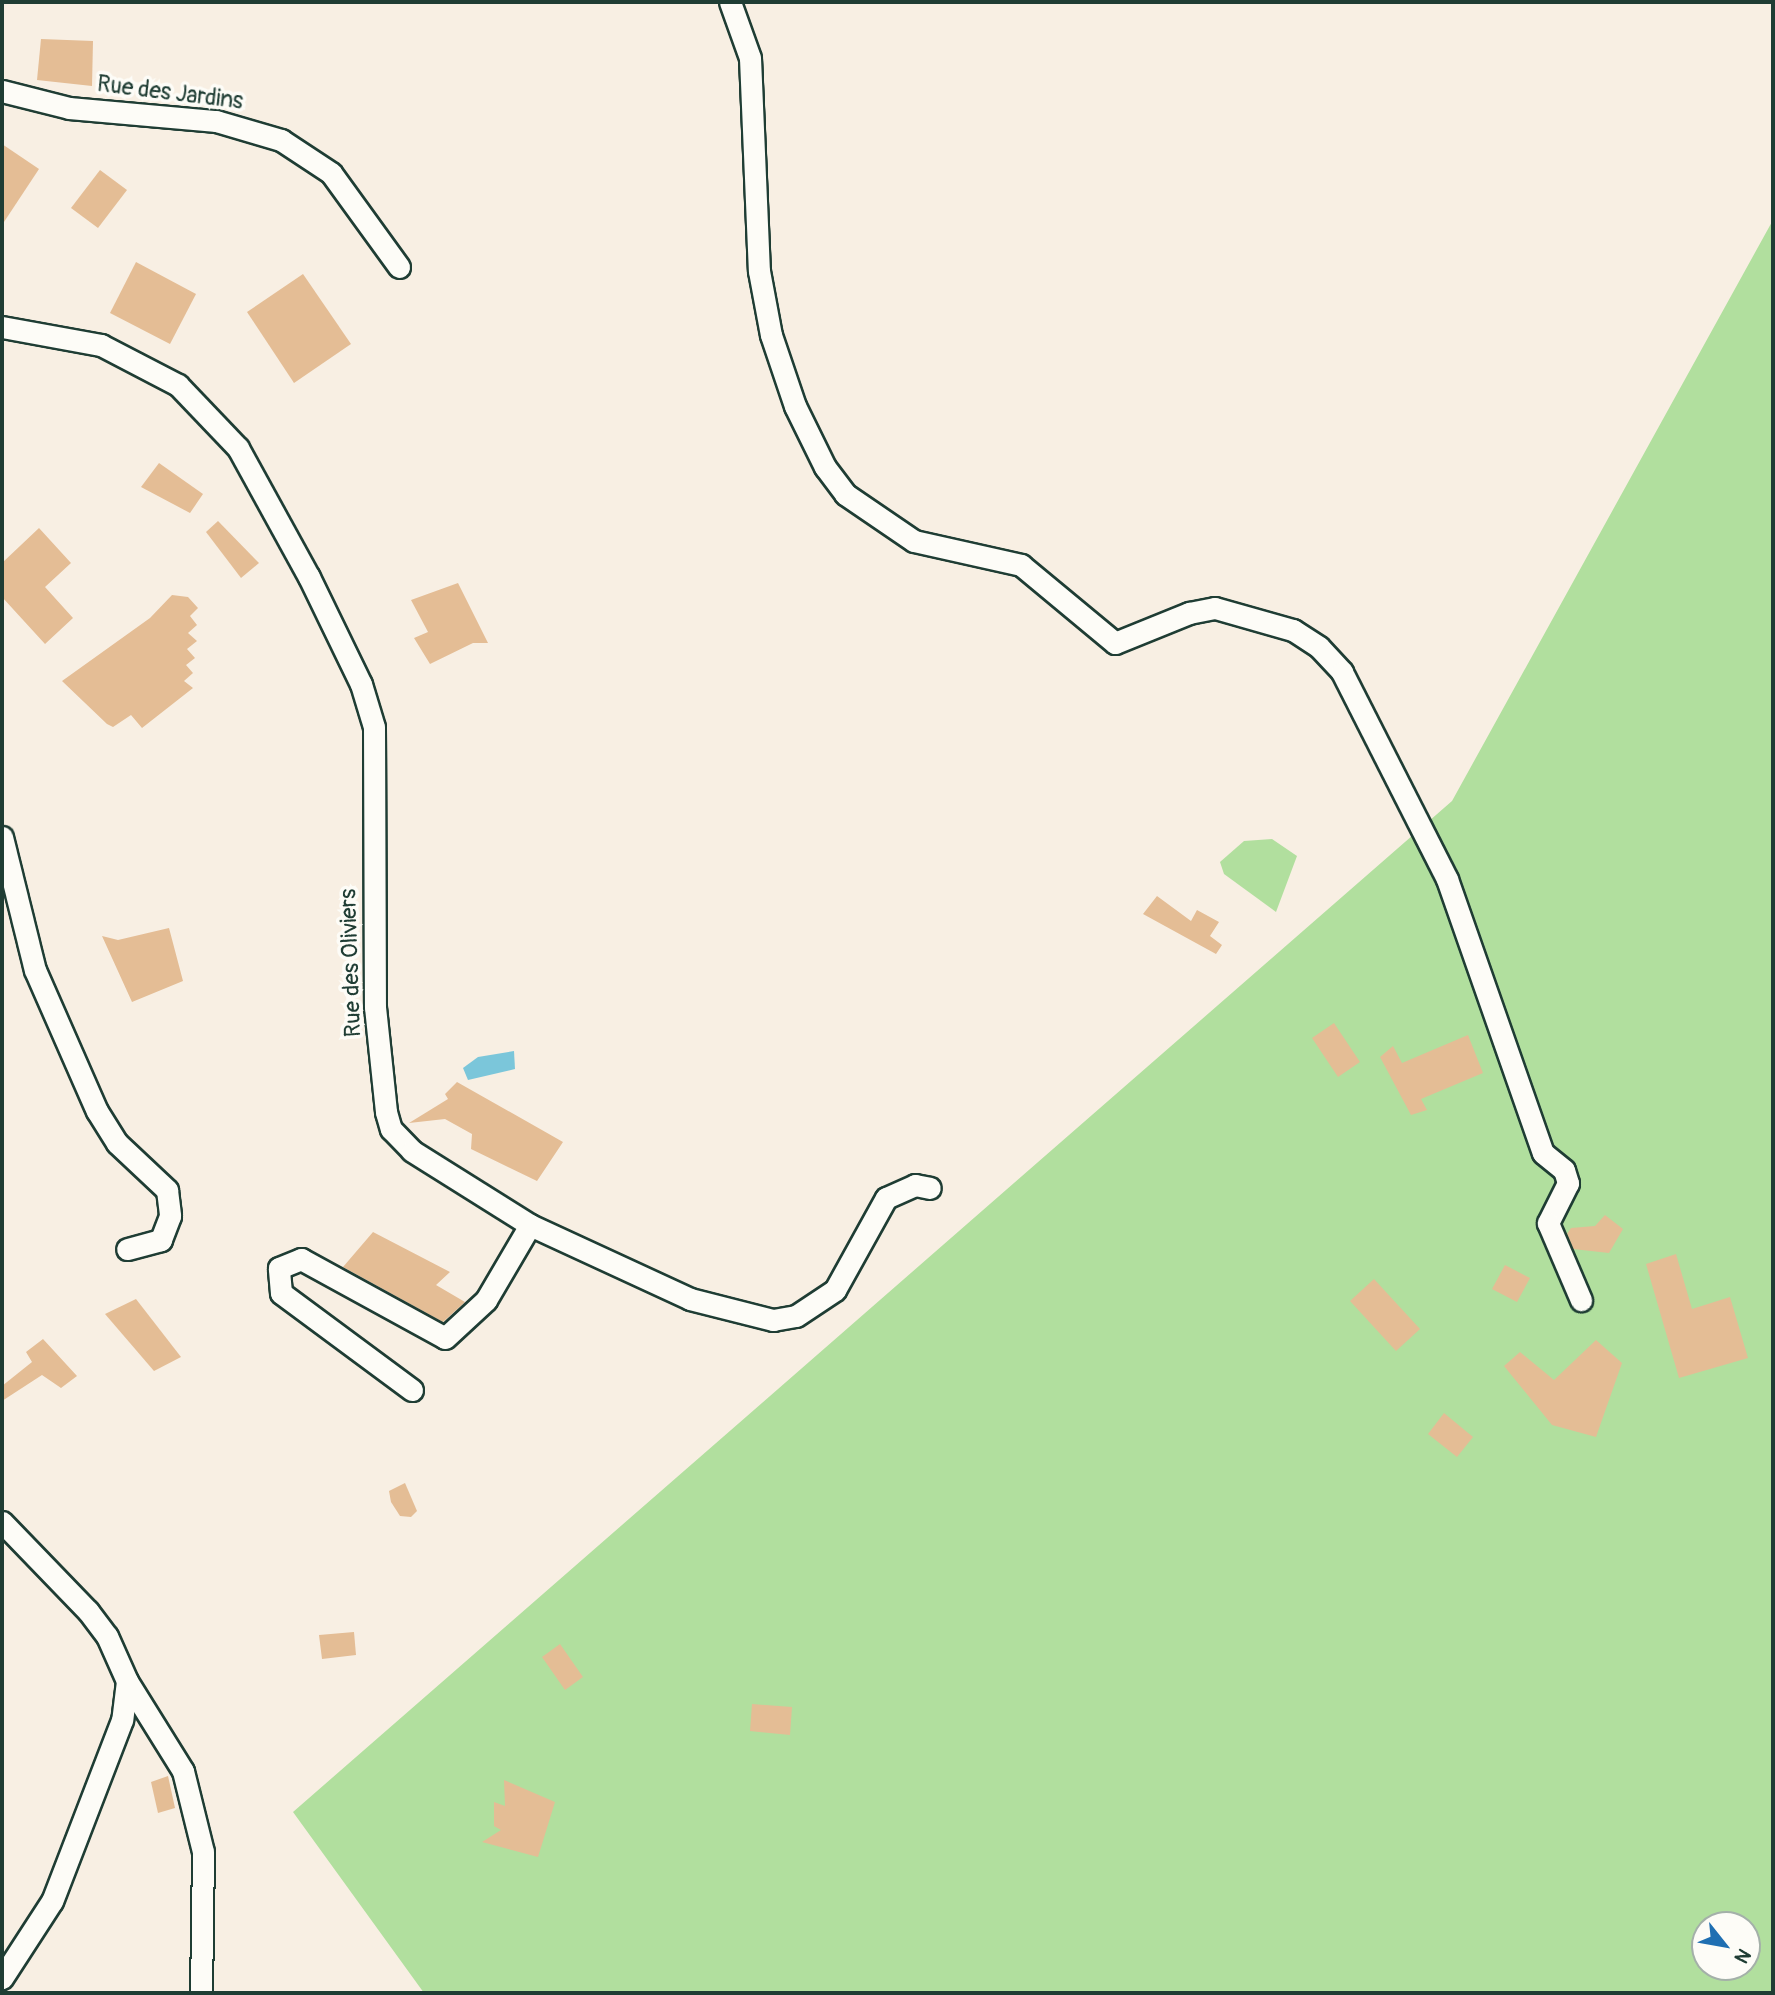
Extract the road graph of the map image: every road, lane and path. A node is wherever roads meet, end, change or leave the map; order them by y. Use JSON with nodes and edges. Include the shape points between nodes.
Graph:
{"nodes":[{"id":1,"x":730,"y":2,"type":"edge"},
{"id":2,"x":2,"y":92,"type":"edge"},
{"id":3,"x":399,"y":267,"type":"dead end"},
{"id":4,"x":2,"y":327,"type":"edge"},
{"id":5,"x":4,"y":847,"type":"edge"},
{"id":6,"x":930,"y":1188,"type":"dead end"},
{"id":7,"x":530,"y":1225,"type":"junction"},
{"id":8,"x":127,"y":1250,"type":"dead end"},
{"id":9,"x":1581,"y":1300,"type":"dead end"},
{"id":10,"x":412,"y":1390,"type":"dead end"},
{"id":11,"x":2,"y":1522,"type":"edge"},
{"id":12,"x":127,"y":1681,"type":"junction"},
{"id":13,"x":2,"y":1978,"type":"edge"},
{"id":14,"x":201,"y":1993,"type":"edge"}],
"edges":[{"from":1,"to":9,"type":"street","via":[[750,58],[759,271],[771,335],[795,406],[825,467],[845,494],[914,541],[1021,565],[1115,643],[1189,612],[1215,608],[1293,630],[1320,647],[1342,672],[1425,832],[1474,948],[1542,1153],[1564,1170],[1568,1183],[1548,1223]]},
{"from":2,"to":3,"type":"street","name":"Rue des Jardins","via":[[69,108],[216,121],[281,140],[331,173]]},
{"from":4,"to":7,"type":"street","name":"Rue des Oliviers","via":[[73,337],[128,355],[193,397],[239,448],[369,705],[376,749],[376,1007],[391,1129],[412,1151]]},
{"from":5,"to":8,"type":"street","via":[[35,970],[97,1111],[117,1143],[167,1190],[170,1216],[161,1240]]},
{"from":6,"to":7,"type":"street","name":"Rue des Oliviers","via":[[899,1189],[886,1198],[835,1290],[796,1316],[773,1320],[690,1299]]},
{"from":7,"to":10,"type":"street","via":[[486,1300],[445,1338],[301,1259],[279,1268],[281,1293]]},
{"from":11,"to":12,"type":"street","via":[[88,1611],[107,1636]]},
{"from":12,"to":13,"type":"street","via":[[122,1720],[52,1901]]},
{"from":12,"to":14,"type":"street","via":[[183,1771],[203,1852]]}]}
